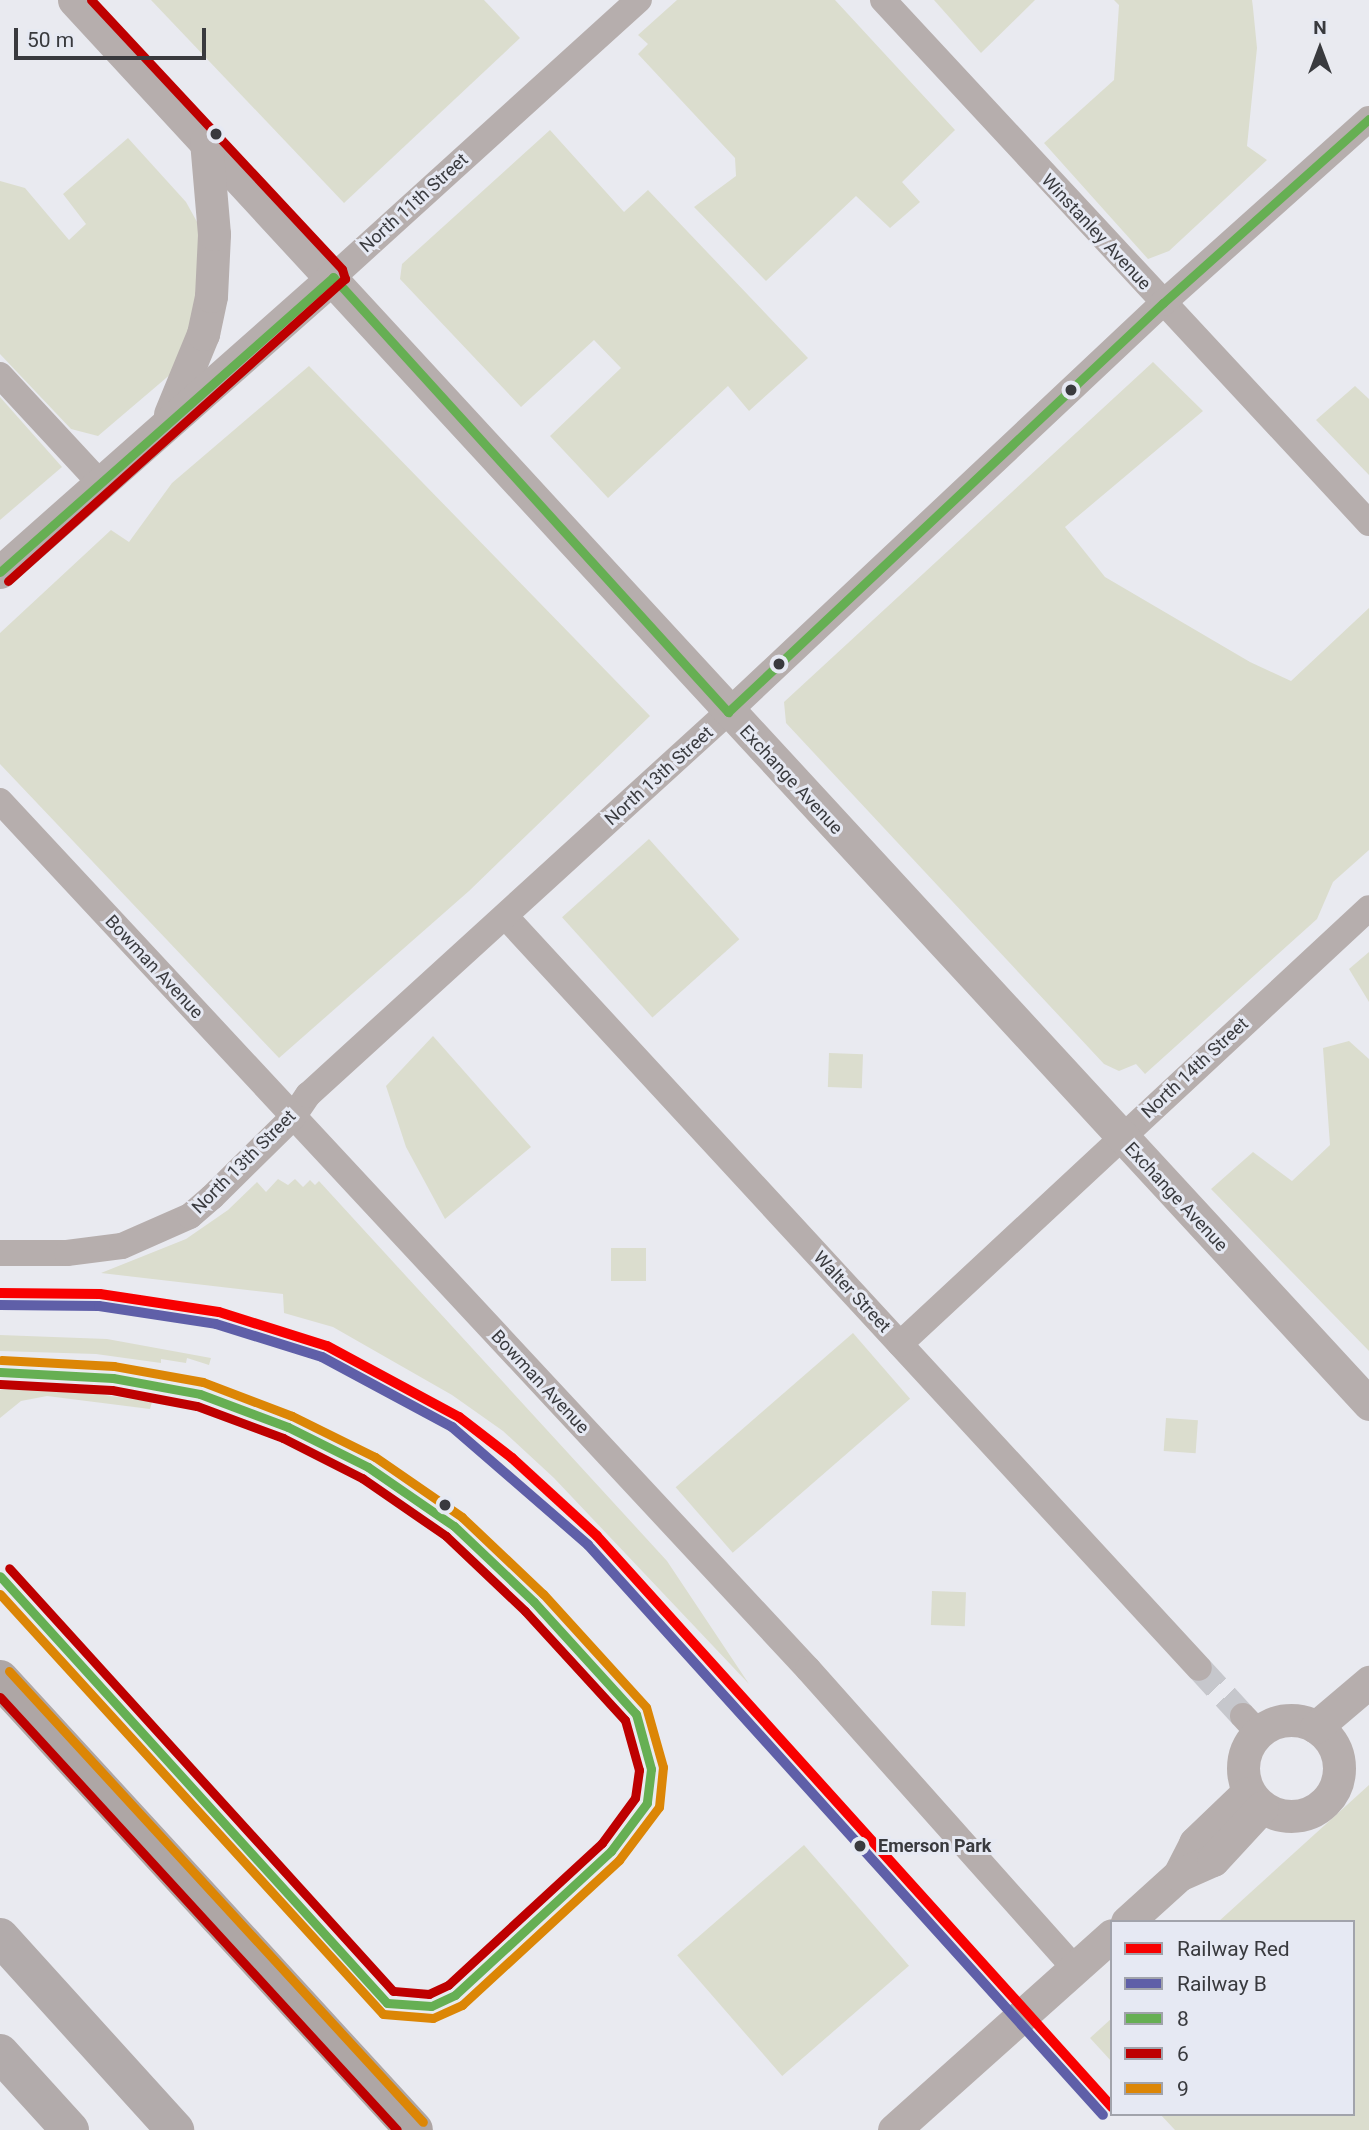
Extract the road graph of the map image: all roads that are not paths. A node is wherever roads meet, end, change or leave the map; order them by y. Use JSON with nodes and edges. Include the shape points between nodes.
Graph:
{"nodes":[{"id":1,"x":74,"y":0,"type":"edge"},
{"id":2,"x":639,"y":0,"type":"edge"},
{"id":3,"x":883,"y":0,"type":"edge"},
{"id":4,"x":1369,"y":119,"type":"edge"},
{"id":5,"x":206,"y":141,"type":"junction"},
{"id":6,"x":333,"y":277,"type":"junction"},
{"id":7,"x":1163,"y":303,"type":"junction"},
{"id":8,"x":0,"y":375,"type":"edge"},
{"id":9,"x":167,"y":420,"type":"junction"},
{"id":10,"x":98,"y":481,"type":"junction"},
{"id":11,"x":1369,"y":523,"type":"edge"},
{"id":12,"x":0,"y":572,"type":"edge"},
{"id":13,"x":728,"y":712,"type":"junction"},
{"id":14,"x":0,"y":802,"type":"edge"},
{"id":15,"x":1369,"y":908,"type":"edge"},
{"id":16,"x":505,"y":916,"type":"junction"},
{"id":17,"x":293,"y":1117,"type":"junction"},
{"id":18,"x":1120,"y":1136,"type":"junction"},
{"id":19,"x":0,"y":1253,"type":"edge"},
{"id":20,"x":900,"y":1344,"type":"junction"},
{"id":21,"x":1369,"y":1404,"type":"edge"},
{"id":22,"x":1199,"y":1668,"type":"tunnel mouth"},
{"id":23,"x":0,"y":1678,"type":"edge"},
{"id":24,"x":1369,"y":1682,"type":"edge"},
{"id":25,"x":1369,"y":1707,"type":"edge"},
{"id":26,"x":1326,"y":1735,"type":"junction"},
{"id":27,"x":1256,"y":1799,"type":"junction"},
{"id":28,"x":1129,"y":1920,"type":"edge"},
{"id":29,"x":0,"y":1937,"type":"edge"},
{"id":30,"x":1110,"y":1937,"type":"edge"},
{"id":31,"x":1074,"y":1968,"type":"junction"},
{"id":32,"x":0,"y":2053,"type":"edge"},
{"id":33,"x":47,"y":2116,"type":"edge"},
{"id":34,"x":175,"y":2127,"type":"edge"},
{"id":35,"x":70,"y":2130,"type":"edge"},
{"id":36,"x":414,"y":2130,"type":"edge"},
{"id":37,"x":894,"y":2130,"type":"edge"}],
"edges":[{"from":1,"to":5,"type":"street","name":"Exchange Avenue"},
{"from":2,"to":6,"type":"street","name":"North 11th Street"},
{"from":3,"to":7,"type":"street","name":"Winstanley Avenue"},
{"from":4,"to":7,"type":"street","name":"North 13th Street"},
{"from":5,"to":6,"type":"street","name":"Exchange Avenue"},
{"from":5,"to":9,"type":"street","via":[[214,234],[211,296],[203,334]]},
{"from":6,"to":9,"type":"street","name":"North 11th Street"},
{"from":6,"to":13,"type":"street","name":"Exchange Avenue"},
{"from":7,"to":11,"type":"street","name":"Winstanley Avenue"},
{"from":7,"to":13,"type":"street","name":"North 13th Street"},
{"from":8,"to":10,"type":"street"},
{"from":9,"to":10,"type":"street","name":"North 11th Street"},
{"from":10,"to":12,"type":"street","name":"North 11th Street"},
{"from":13,"to":16,"type":"street","name":"North 13th Street"},
{"from":13,"to":18,"type":"street","name":"Exchange Avenue"},
{"from":14,"to":17,"type":"street","name":"Bowman Avenue"},
{"from":15,"to":18,"type":"street","name":"North 14th Street"},
{"from":16,"to":17,"type":"street","name":"North 13th Street","via":[[308,1095]]},
{"from":16,"to":20,"type":"street","name":"Walter Street"},
{"from":17,"to":19,"type":"street","name":"North 13th Street","via":[[190,1216],[122,1246],[67,1253]]},
{"from":17,"to":31,"type":"street","name":"Bowman Avenue","via":[[808,1669]]},
{"from":18,"to":20,"type":"street","name":"North 14th Street"},
{"from":18,"to":21,"type":"street","name":"Exchange Avenue"},
{"from":20,"to":22,"type":"street","name":"Walter Street"},
{"from":23,"to":36,"type":"main road"},
{"from":24,"to":26,"type":"street"},
{"from":25,"to":26,"type":"street"},
{"from":26,"to":27,"type":"street","via":[[1339,1776],[1327,1801],[1308,1814],[1286,1816]]},
{"from":26,"to":27,"type":"street","via":[[1296,1720],[1250,1724],[1243,1761]]},
{"from":27,"to":28,"type":"street","via":[[1213,1860],[1179,1875]]},
{"from":29,"to":34,"type":"highway"},
{"from":30,"to":31,"type":"street"},
{"from":31,"to":37,"type":"street"},
{"from":32,"to":33,"type":"highway"},
{"from":33,"to":35,"type":"highway"}]}
